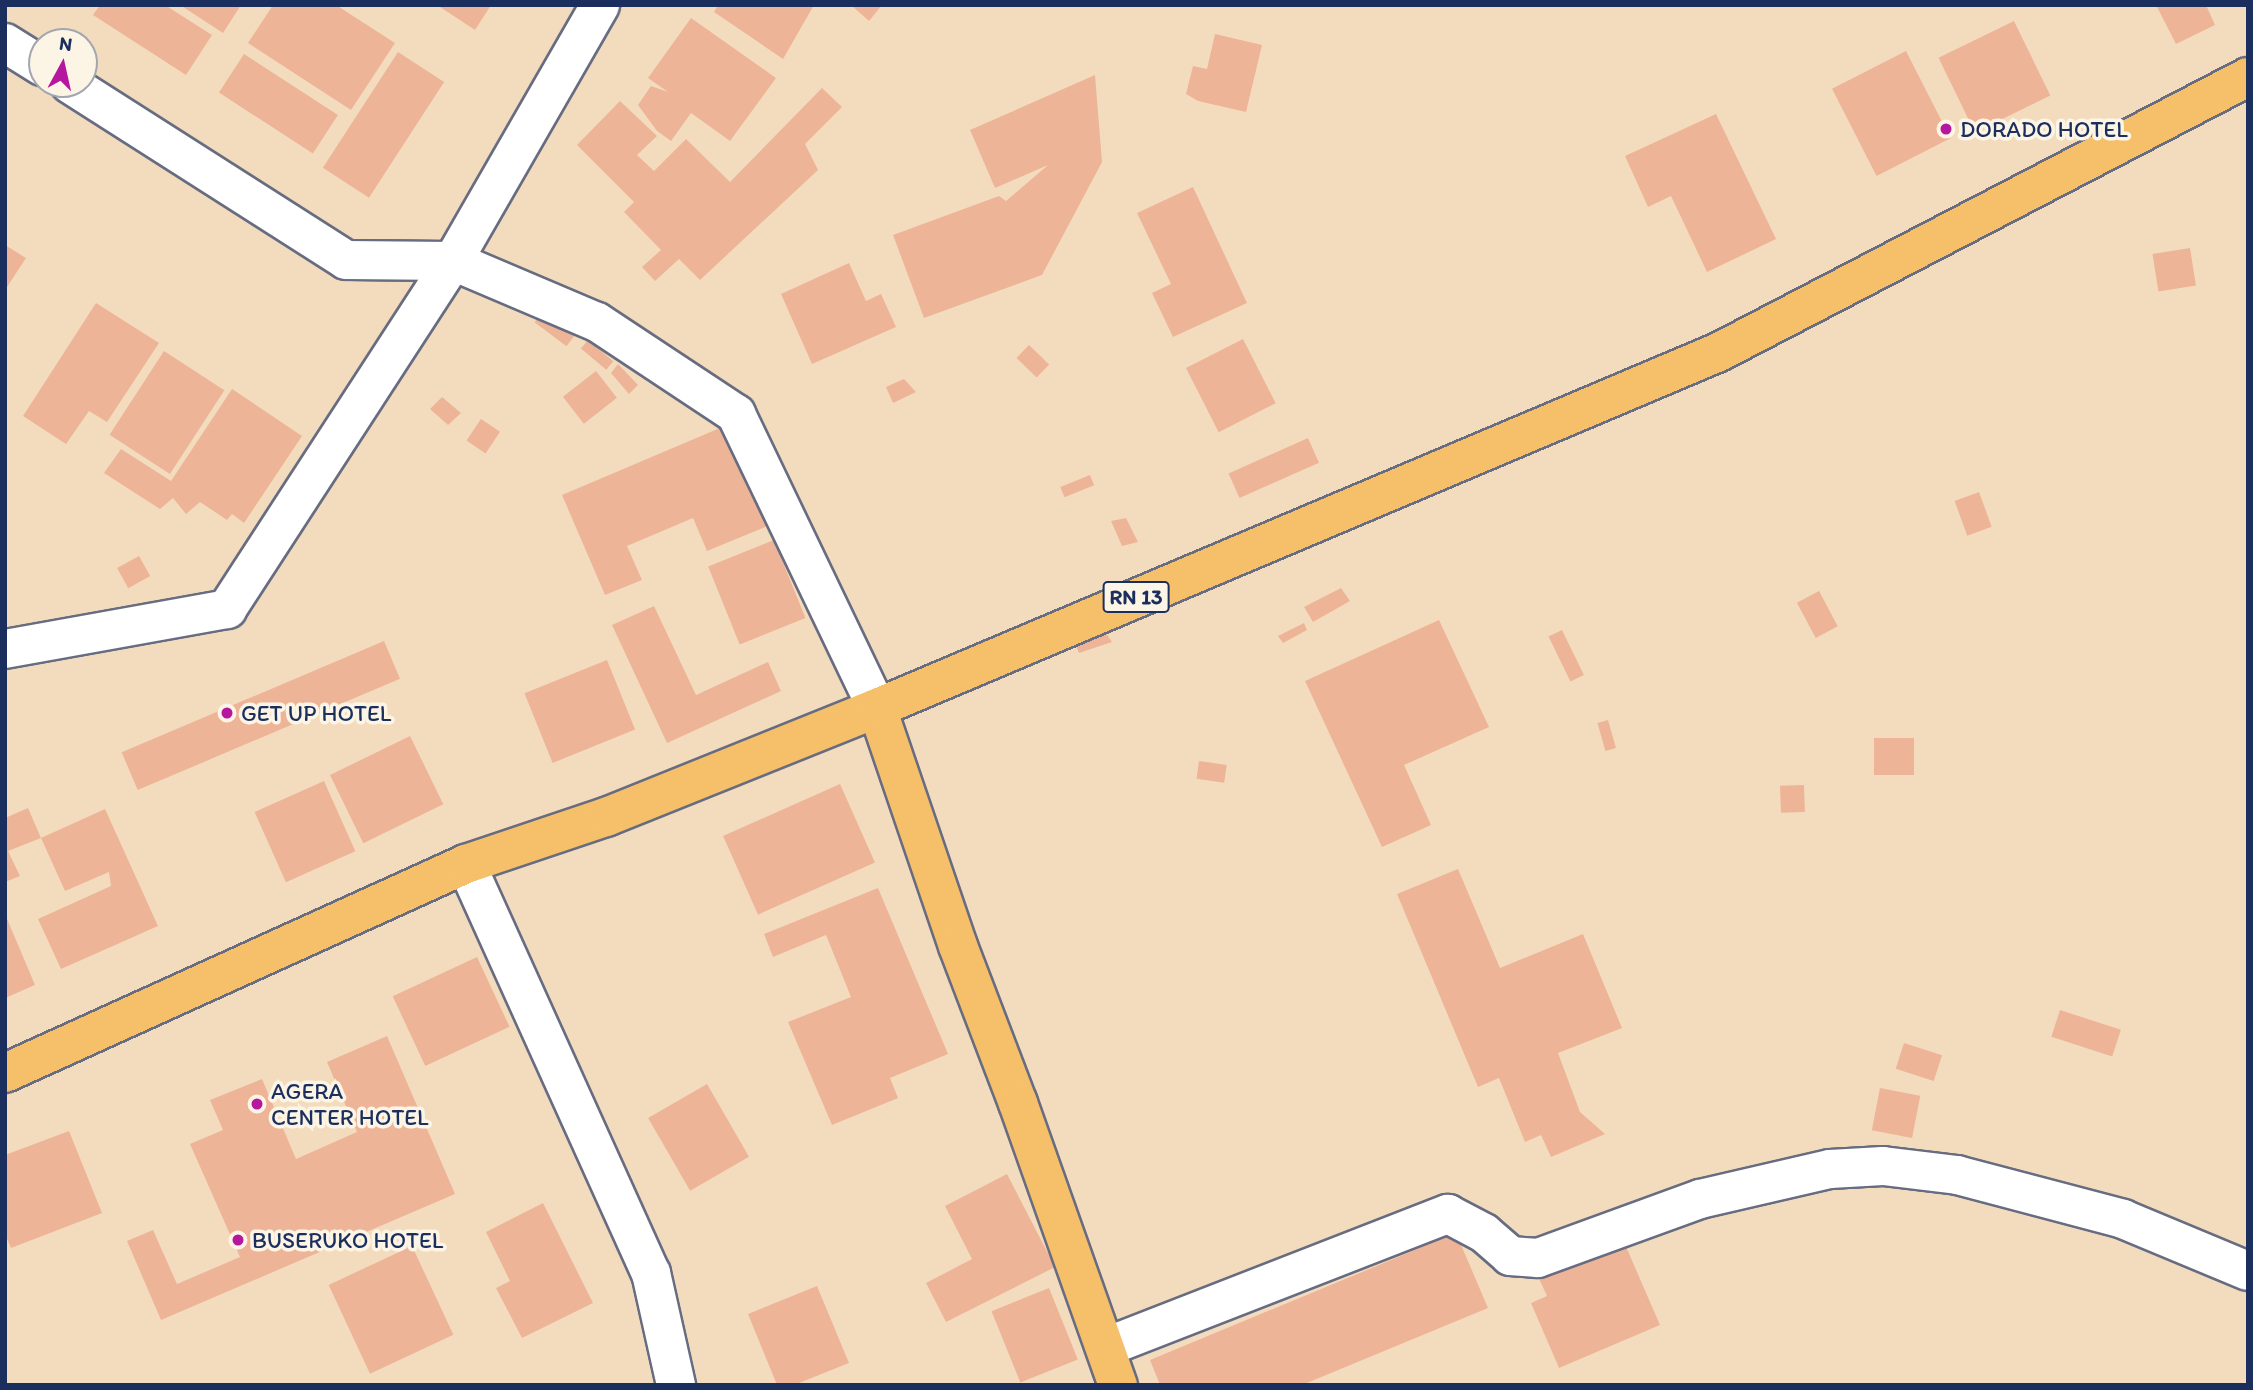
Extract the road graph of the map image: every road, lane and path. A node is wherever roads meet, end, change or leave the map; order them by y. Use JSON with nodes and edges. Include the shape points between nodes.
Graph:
{"nodes":[{"id":1,"x":600,"y":5,"type":"edge"},
{"id":2,"x":5,"y":43,"type":"edge"},
{"id":3,"x":28,"y":57,"type":"edge"},
{"id":4,"x":2248,"y":77,"type":"edge"},
{"id":5,"x":92,"y":98,"type":"edge"},
{"id":6,"x":453,"y":261,"type":"junction"},
{"id":7,"x":5,"y":649,"type":"edge"},
{"id":8,"x":877,"y":708,"type":"junction"},
{"id":9,"x":466,"y":864,"type":"junction"},
{"id":10,"x":5,"y":1073,"type":"edge"},
{"id":11,"x":2248,"y":1270,"type":"edge"},
{"id":12,"x":1106,"y":1347,"type":"junction"},
{"id":13,"x":676,"y":1385,"type":"edge"},
{"id":14,"x":1118,"y":1385,"type":"edge"}],
"edges":[{"from":1,"to":6,"type":"street"},
{"from":2,"to":3,"type":"street"},
{"from":4,"to":8,"type":"main road","number":"RN 13","via":[[1720,352]]},
{"from":5,"to":6,"type":"street","via":[[346,260]]},
{"from":6,"to":7,"type":"street","via":[[228,609]]},
{"from":6,"to":8,"type":"street","via":[[597,322],[736,414]]},
{"from":8,"to":9,"type":"main road","number":"RN 13","via":[[606,817]]},
{"from":8,"to":12,"type":"main road","via":[[958,946]]},
{"from":9,"to":10,"type":"main road","number":"RN 13"},
{"from":9,"to":13,"type":"street","via":[[651,1273]]},
{"from":11,"to":12,"type":"street","via":[[2123,1219],[1957,1175],[1883,1166],[1830,1169],[1700,1199],[1538,1258],[1510,1256],[1483,1233],[1448,1214]]},
{"from":12,"to":14,"type":"main road"}]}
